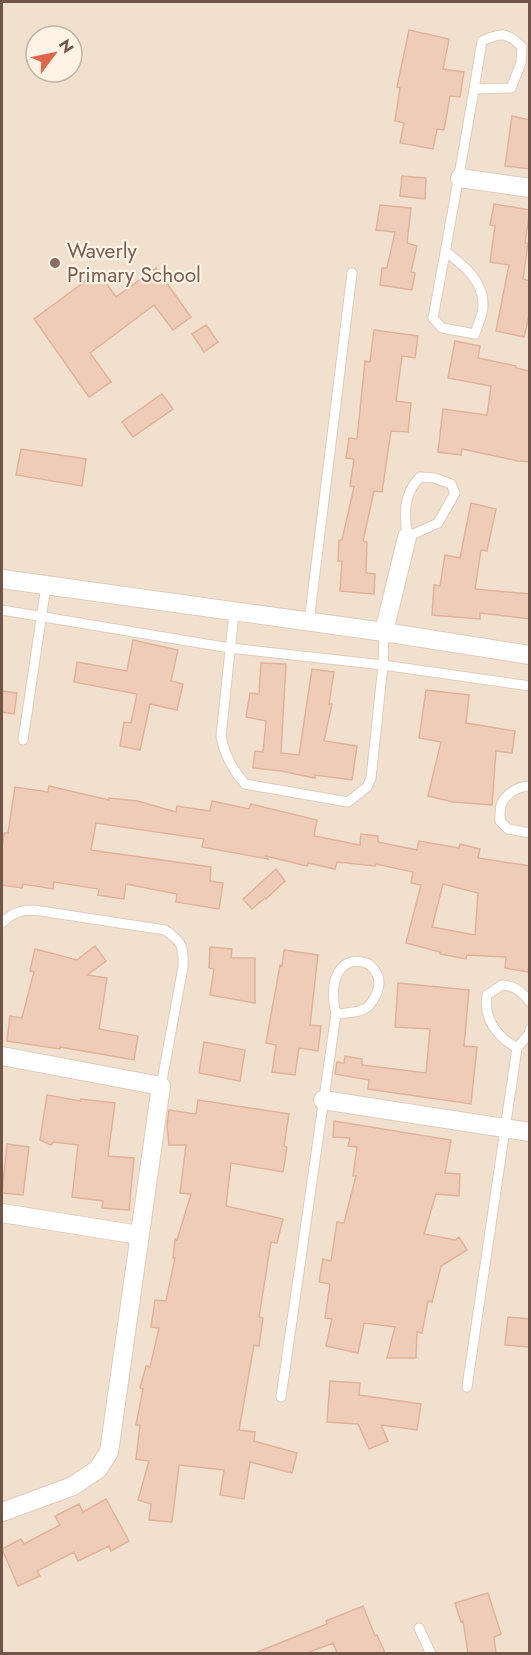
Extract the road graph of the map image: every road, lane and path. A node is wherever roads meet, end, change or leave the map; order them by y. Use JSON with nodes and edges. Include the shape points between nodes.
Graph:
{"nodes":[{"id":1,"x":474,"y":89,"type":"junction"},
{"id":2,"x":460,"y":178,"type":"junction"},
{"id":3,"x":530,"y":188,"type":"edge"},
{"id":4,"x":445,"y":251,"type":"junction"},
{"id":5,"x":352,"y":273,"type":"dead end"},
{"id":6,"x":407,"y":537,"type":"junction"},
{"id":7,"x":2,"y":579,"type":"edge"},
{"id":8,"x":46,"y":586,"type":"junction"},
{"id":9,"x":2,"y":610,"type":"edge"},
{"id":10,"x":234,"y":612,"type":"junction"},
{"id":11,"x":42,"y":616,"type":"junction"},
{"id":12,"x":309,"y":622,"type":"junction"},
{"id":13,"x":384,"y":632,"type":"junction"},
{"id":14,"x":230,"y":648,"type":"junction"},
{"id":15,"x":530,"y":655,"type":"edge"},
{"id":16,"x":383,"y":665,"type":"junction"},
{"id":17,"x":530,"y":686,"type":"edge"},
{"id":18,"x":23,"y":740,"type":"dead end"},
{"id":19,"x":530,"y":786,"type":"edge"},
{"id":20,"x":530,"y":833,"type":"edge"},
{"id":21,"x":2,"y":922,"type":"edge"},
{"id":22,"x":530,"y":1002,"type":"edge"},
{"id":23,"x":336,"y":1014,"type":"junction"},
{"id":24,"x":530,"y":1029,"type":"edge"},
{"id":25,"x":517,"y":1048,"type":"junction"},
{"id":26,"x":2,"y":1056,"type":"edge"},
{"id":27,"x":161,"y":1086,"type":"junction"},
{"id":28,"x":323,"y":1100,"type":"junction"},
{"id":29,"x":503,"y":1129,"type":"junction"},
{"id":30,"x":530,"y":1132,"type":"edge"},
{"id":31,"x":2,"y":1213,"type":"edge"},
{"id":32,"x":140,"y":1235,"type":"junction"},
{"id":33,"x":467,"y":1387,"type":"dead end"},
{"id":34,"x":281,"y":1397,"type":"dead end"},
{"id":35,"x":2,"y":1512,"type":"edge"},
{"id":36,"x":419,"y":1628,"type":"dead end"},
{"id":37,"x":431,"y":1653,"type":"edge"}],
"edges":[{"from":1,"to":1,"type":"lane","via":[[482,41],[497,34],[511,36],[522,47],[521,63],[511,88]]},
{"from":1,"to":2,"type":"lane"},
{"from":2,"to":3,"type":"street"},
{"from":2,"to":4,"type":"lane"},
{"from":4,"to":4,"type":"lane","via":[[433,318],[442,328],[475,334],[483,306],[478,285],[467,268]]},
{"from":5,"to":12,"type":"lane"},
{"from":6,"to":6,"type":"lane","via":[[410,487],[420,477],[451,484],[455,493],[438,523]]},
{"from":6,"to":13,"type":"street"},
{"from":7,"to":8,"type":"street"},
{"from":8,"to":10,"type":"street"},
{"from":8,"to":11,"type":"lane"},
{"from":9,"to":11,"type":"lane"},
{"from":10,"to":12,"type":"street"},
{"from":10,"to":14,"type":"lane"},
{"from":11,"to":14,"type":"lane"},
{"from":11,"to":18,"type":"lane"},
{"from":12,"to":13,"type":"street"},
{"from":13,"to":15,"type":"street"},
{"from":13,"to":16,"type":"lane"},
{"from":14,"to":16,"type":"lane"},
{"from":14,"to":16,"type":"lane","via":[[221,736],[234,772],[245,783],[348,802],[367,787],[371,778]]},
{"from":16,"to":17,"type":"lane"},
{"from":19,"to":20,"type":"lane","via":[[510,792],[501,805],[500,821],[508,829]]},
{"from":21,"to":27,"type":"lane","via":[[21,910],[34,910],[165,930],[178,939],[184,950],[183,967]]},
{"from":22,"to":25,"type":"lane","via":[[513,986],[502,985],[487,994],[485,1008],[491,1023],[504,1041]]},
{"from":23,"to":23,"type":"lane","via":[[333,999],[340,968],[350,961],[363,961],[378,975],[375,998],[364,1009]]},
{"from":23,"to":28,"type":"lane"},
{"from":24,"to":25,"type":"lane"},
{"from":25,"to":29,"type":"lane"},
{"from":26,"to":27,"type":"street"},
{"from":27,"to":32,"type":"street"},
{"from":28,"to":29,"type":"street"},
{"from":28,"to":34,"type":"lane"},
{"from":29,"to":30,"type":"street"},
{"from":29,"to":33,"type":"lane"},
{"from":31,"to":32,"type":"street"},
{"from":32,"to":35,"type":"street","via":[[109,1452],[98,1469],[74,1486]]},
{"from":36,"to":37,"type":"lane"}]}
